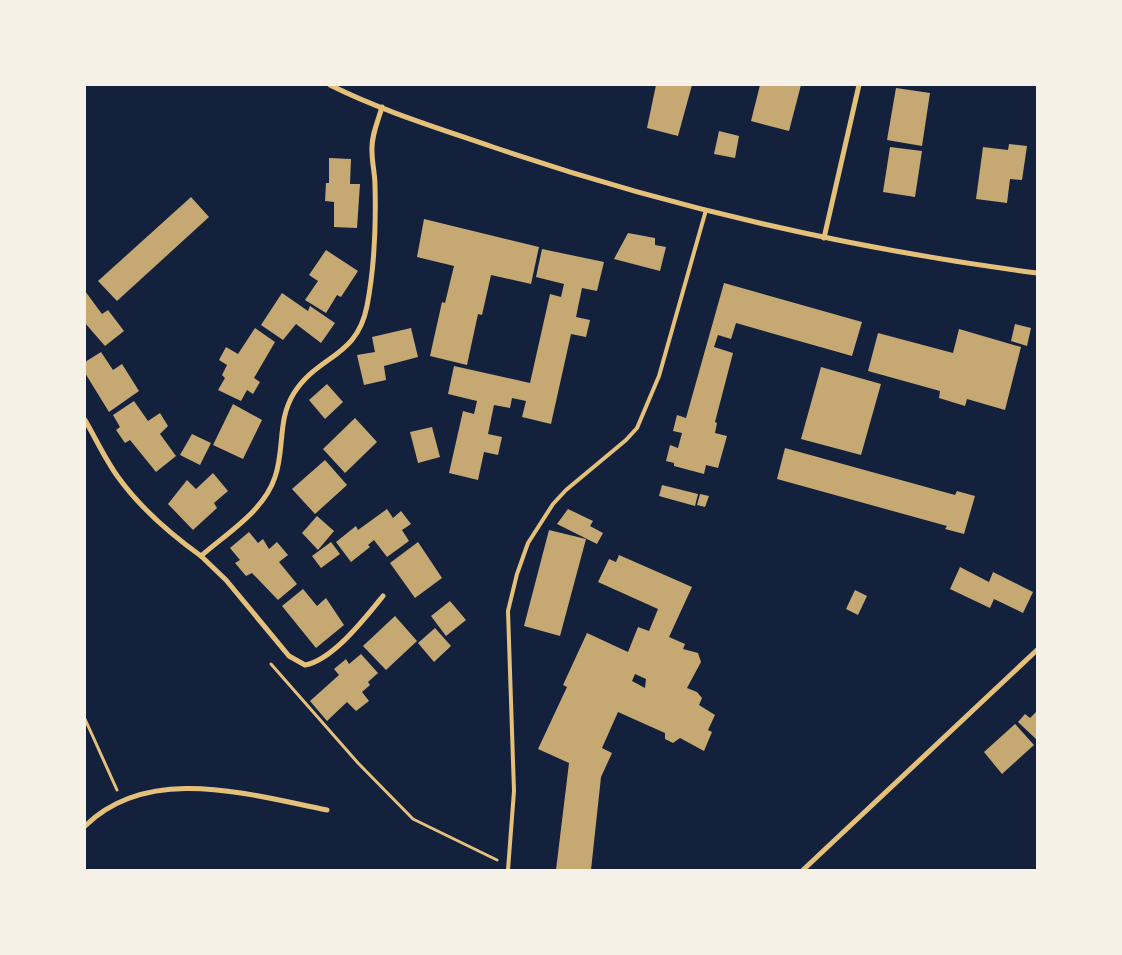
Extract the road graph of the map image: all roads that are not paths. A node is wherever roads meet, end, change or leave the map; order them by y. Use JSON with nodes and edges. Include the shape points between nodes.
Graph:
{"nodes":[{"id":1,"x":330,"y":85,"type":"edge"},
{"id":2,"x":859,"y":85,"type":"edge"},
{"id":3,"x":382,"y":107,"type":"junction"},
{"id":4,"x":706,"y":210,"type":"junction"},
{"id":5,"x":824,"y":238,"type":"junction"},
{"id":6,"x":1037,"y":272,"type":"edge"},
{"id":7,"x":85,"y":420,"type":"edge"},
{"id":8,"x":201,"y":556,"type":"junction"},
{"id":9,"x":383,"y":596,"type":"dead end"},
{"id":10,"x":1037,"y":650,"type":"edge"},
{"id":11,"x":326,"y":810,"type":"dead end"},
{"id":12,"x":85,"y":826,"type":"edge"},
{"id":13,"x":509,"y":868,"type":"edge"},
{"id":14,"x":804,"y":870,"type":"edge"}],
"edges":[{"from":1,"to":3,"type":"street"},
{"from":2,"to":5,"type":"street"},
{"from":3,"to":4,"type":"street","via":[[547,166]]},
{"from":3,"to":8,"type":"street","via":[[373,136],[375,185],[370,277],[362,322],[345,349],[310,373],[292,395],[282,424],[276,477],[262,500]]},
{"from":4,"to":5,"type":"street"},
{"from":4,"to":13,"type":"lane","via":[[659,376],[637,428],[553,504],[528,543],[517,574],[508,612],[514,791]]},
{"from":5,"to":6,"type":"street"},
{"from":7,"to":8,"type":"street","via":[[117,475],[140,505],[168,532]]},
{"from":8,"to":9,"type":"street","via":[[226,580],[289,656],[305,665],[320,660],[336,646],[363,621]]},
{"from":10,"to":14,"type":"street"},
{"from":11,"to":12,"type":"street","via":[[216,789],[161,791],[122,800]]}]}
